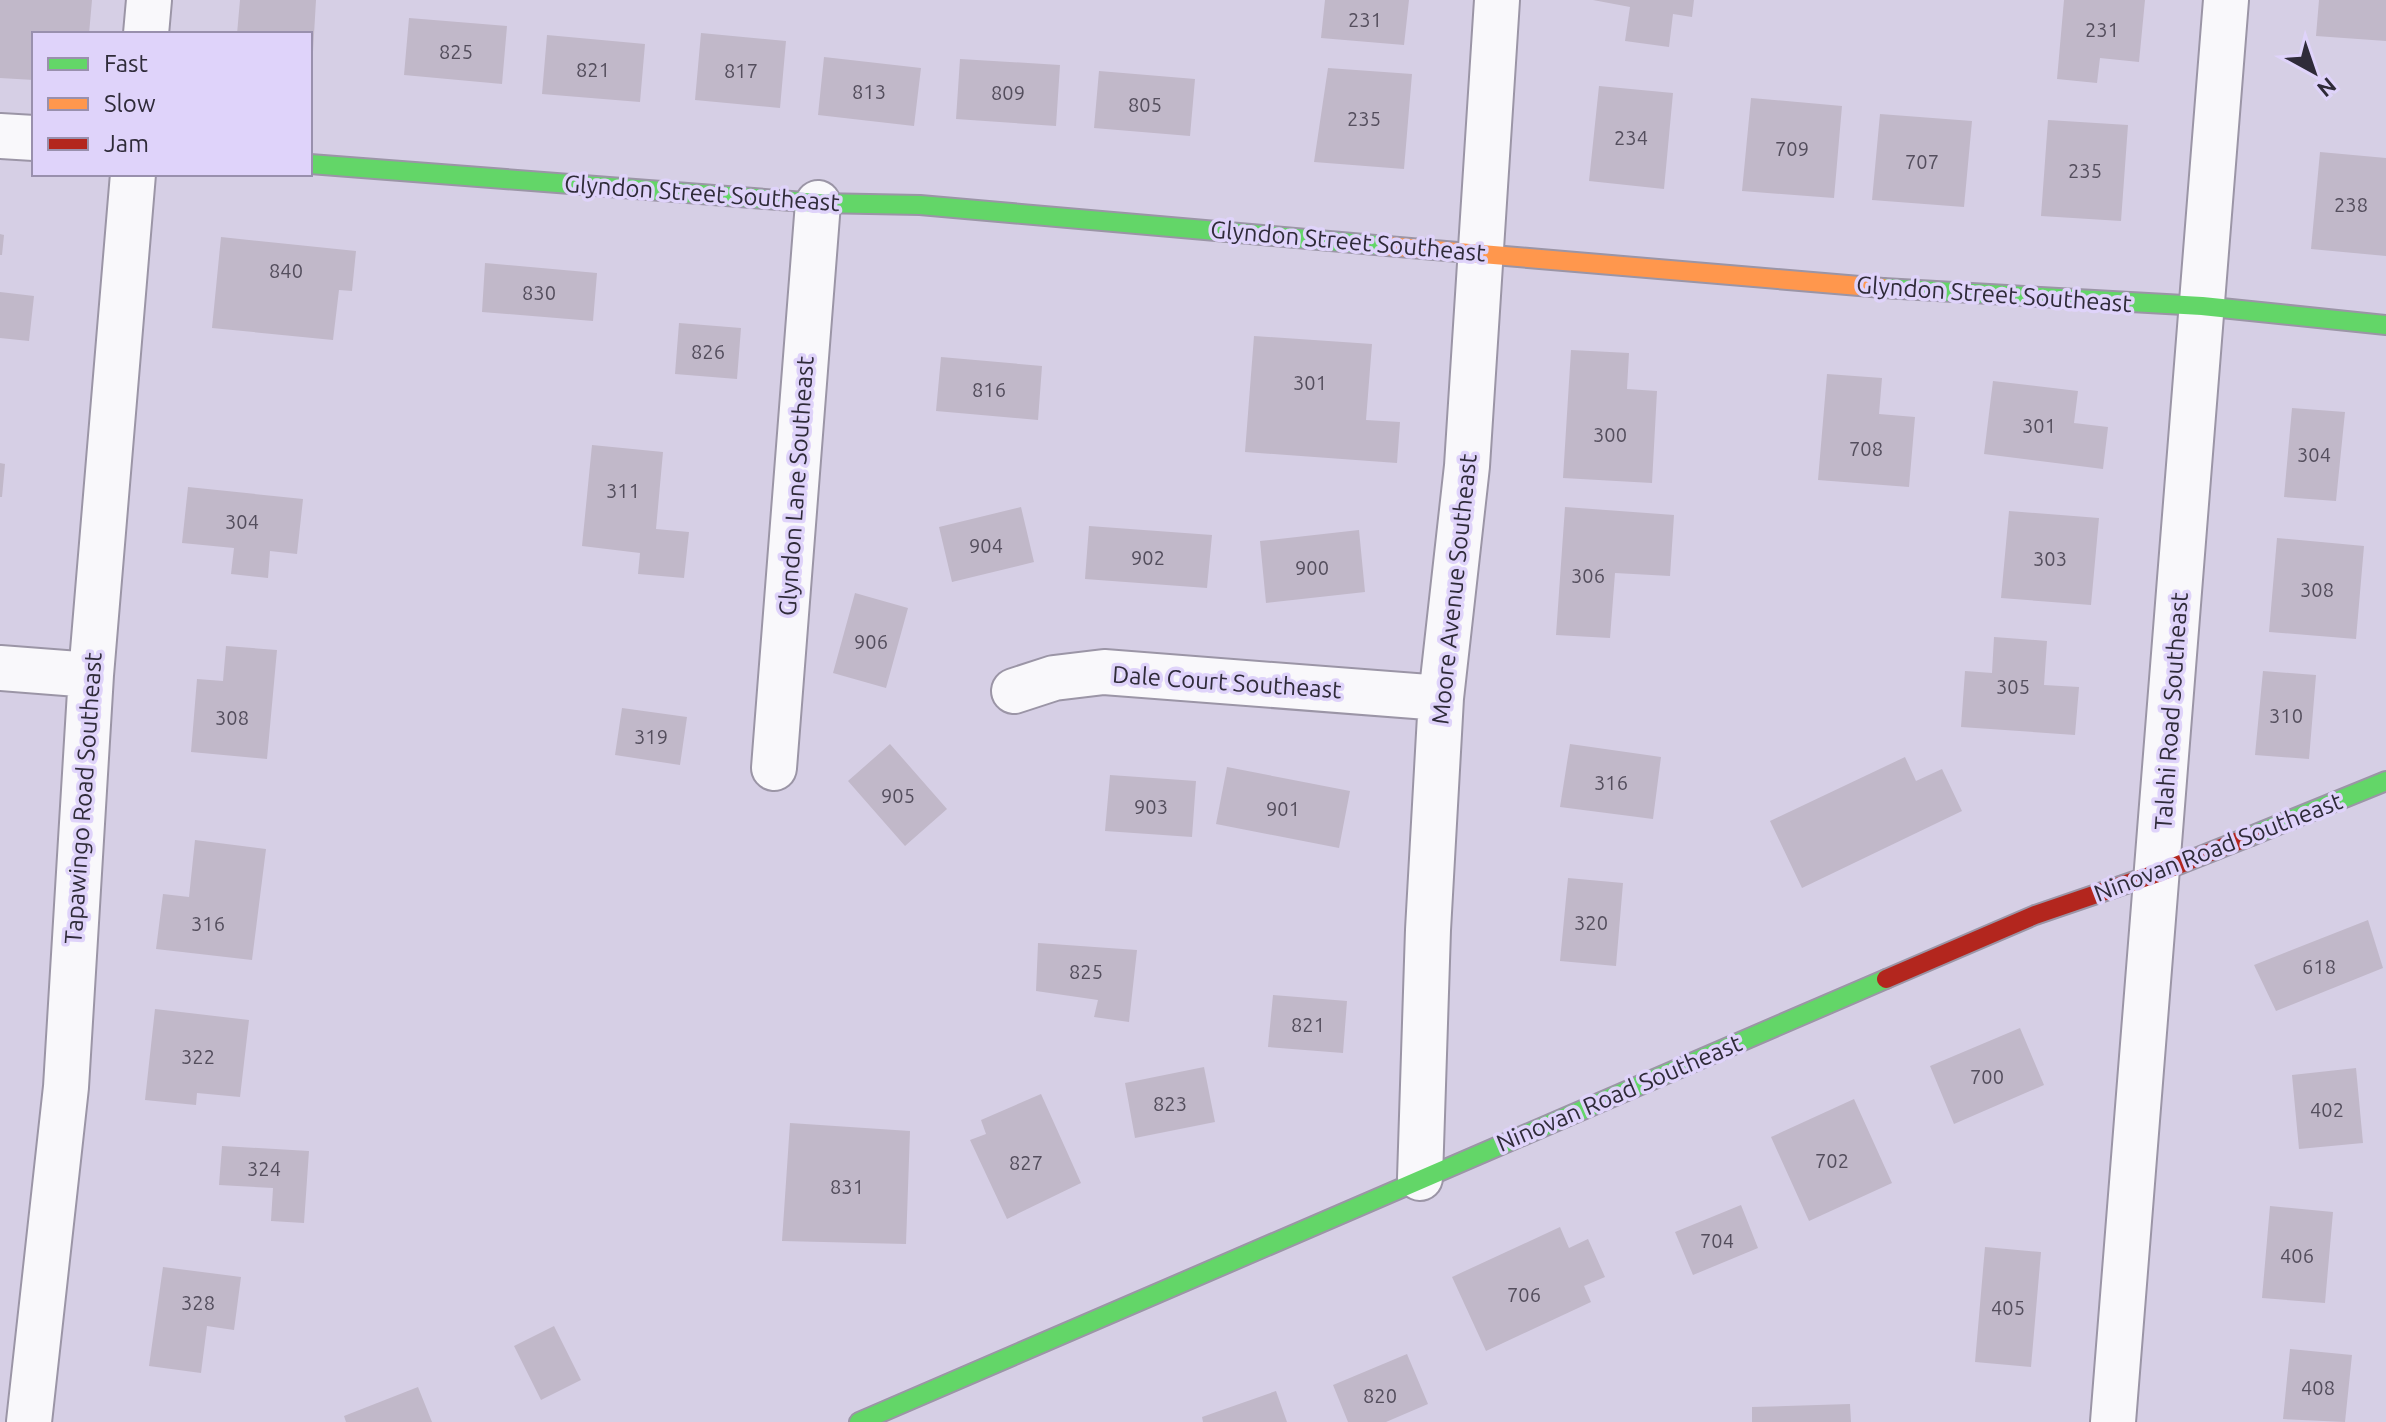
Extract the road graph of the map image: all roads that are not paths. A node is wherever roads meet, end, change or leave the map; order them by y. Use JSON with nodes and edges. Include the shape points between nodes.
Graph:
{"nodes":[{"id":1,"x":149,"y":0,"type":"edge"},
{"id":2,"x":1497,"y":0,"type":"edge"},
{"id":3,"x":2226,"y":0,"type":"edge"},
{"id":4,"x":146,"y":32,"type":"edge"},
{"id":5,"x":0,"y":136,"type":"edge"},
{"id":6,"x":32,"y":138,"type":"edge"},
{"id":7,"x":312,"y":164,"type":"edge"},
{"id":8,"x":133,"y":176,"type":"edge"},
{"id":9,"x":818,"y":203,"type":"junction"},
{"id":10,"x":1481,"y":253,"type":"junction"},
{"id":11,"x":2202,"y":306,"type":"junction"},
{"id":12,"x":2386,"y":325,"type":"edge"},
{"id":13,"x":0,"y":668,"type":"edge"},
{"id":14,"x":91,"y":675,"type":"junction"},
{"id":15,"x":1014,"y":691,"type":"dead end"},
{"id":16,"x":1441,"y":698,"type":"junction"},
{"id":17,"x":774,"y":768,"type":"dead end"},
{"id":18,"x":2386,"y":781,"type":"edge"},
{"id":19,"x":2158,"y":873,"type":"junction"},
{"id":20,"x":1420,"y":1178,"type":"junction"},
{"id":21,"x":923,"y":1409,"type":"edge"},
{"id":22,"x":20,"y":1415,"type":"edge"},
{"id":23,"x":859,"y":1422,"type":"edge"},
{"id":24,"x":2113,"y":1422,"type":"edge"}],
"edges":[{"from":1,"to":4,"type":"street"},
{"from":2,"to":10,"type":"street","name":"Moore Avenue Southeast"},
{"from":3,"to":11,"type":"street","name":"Talahi Road Southeast"},
{"from":5,"to":6,"type":"street"},
{"from":7,"to":9,"type":"street","name":"Glyndon Street Southeast"},
{"from":8,"to":14,"type":"street","name":"Tapawingo Road Southeast"},
{"from":9,"to":10,"type":"street","name":"Glyndon Street Southeast","via":[[920,205]]},
{"from":9,"to":17,"type":"street","name":"Glyndon Lane Southeast"},
{"from":10,"to":11,"type":"street","name":"Glyndon Street Southeast","via":[[1994,296]]},
{"from":10,"to":16,"type":"street","name":"Moore Avenue Southeast","via":[[1467,466]]},
{"from":11,"to":12,"type":"street","name":"Glyndon Street Southeast"},
{"from":11,"to":19,"type":"street","name":"Talahi Road Southeast"},
{"from":13,"to":14,"type":"street"},
{"from":14,"to":22,"type":"street","name":"Tapawingo Road Southeast","via":[[66,1087]]},
{"from":15,"to":16,"type":"street","name":"Dale Court Southeast","via":[[1054,678],[1104,672]]},
{"from":16,"to":20,"type":"street","name":"Moore Avenue Southeast"},
{"from":18,"to":19,"type":"street","name":"Ninovan Road Southeast"},
{"from":19,"to":20,"type":"street","name":"Ninovan Road Southeast","via":[[2035,915]]},
{"from":19,"to":24,"type":"street","name":"Talahi Road Southeast"},
{"from":20,"to":21,"type":"street","name":"Ninovan Road Southeast"},
{"from":21,"to":23,"type":"street","name":"Ninovan Road Southeast"}]}
